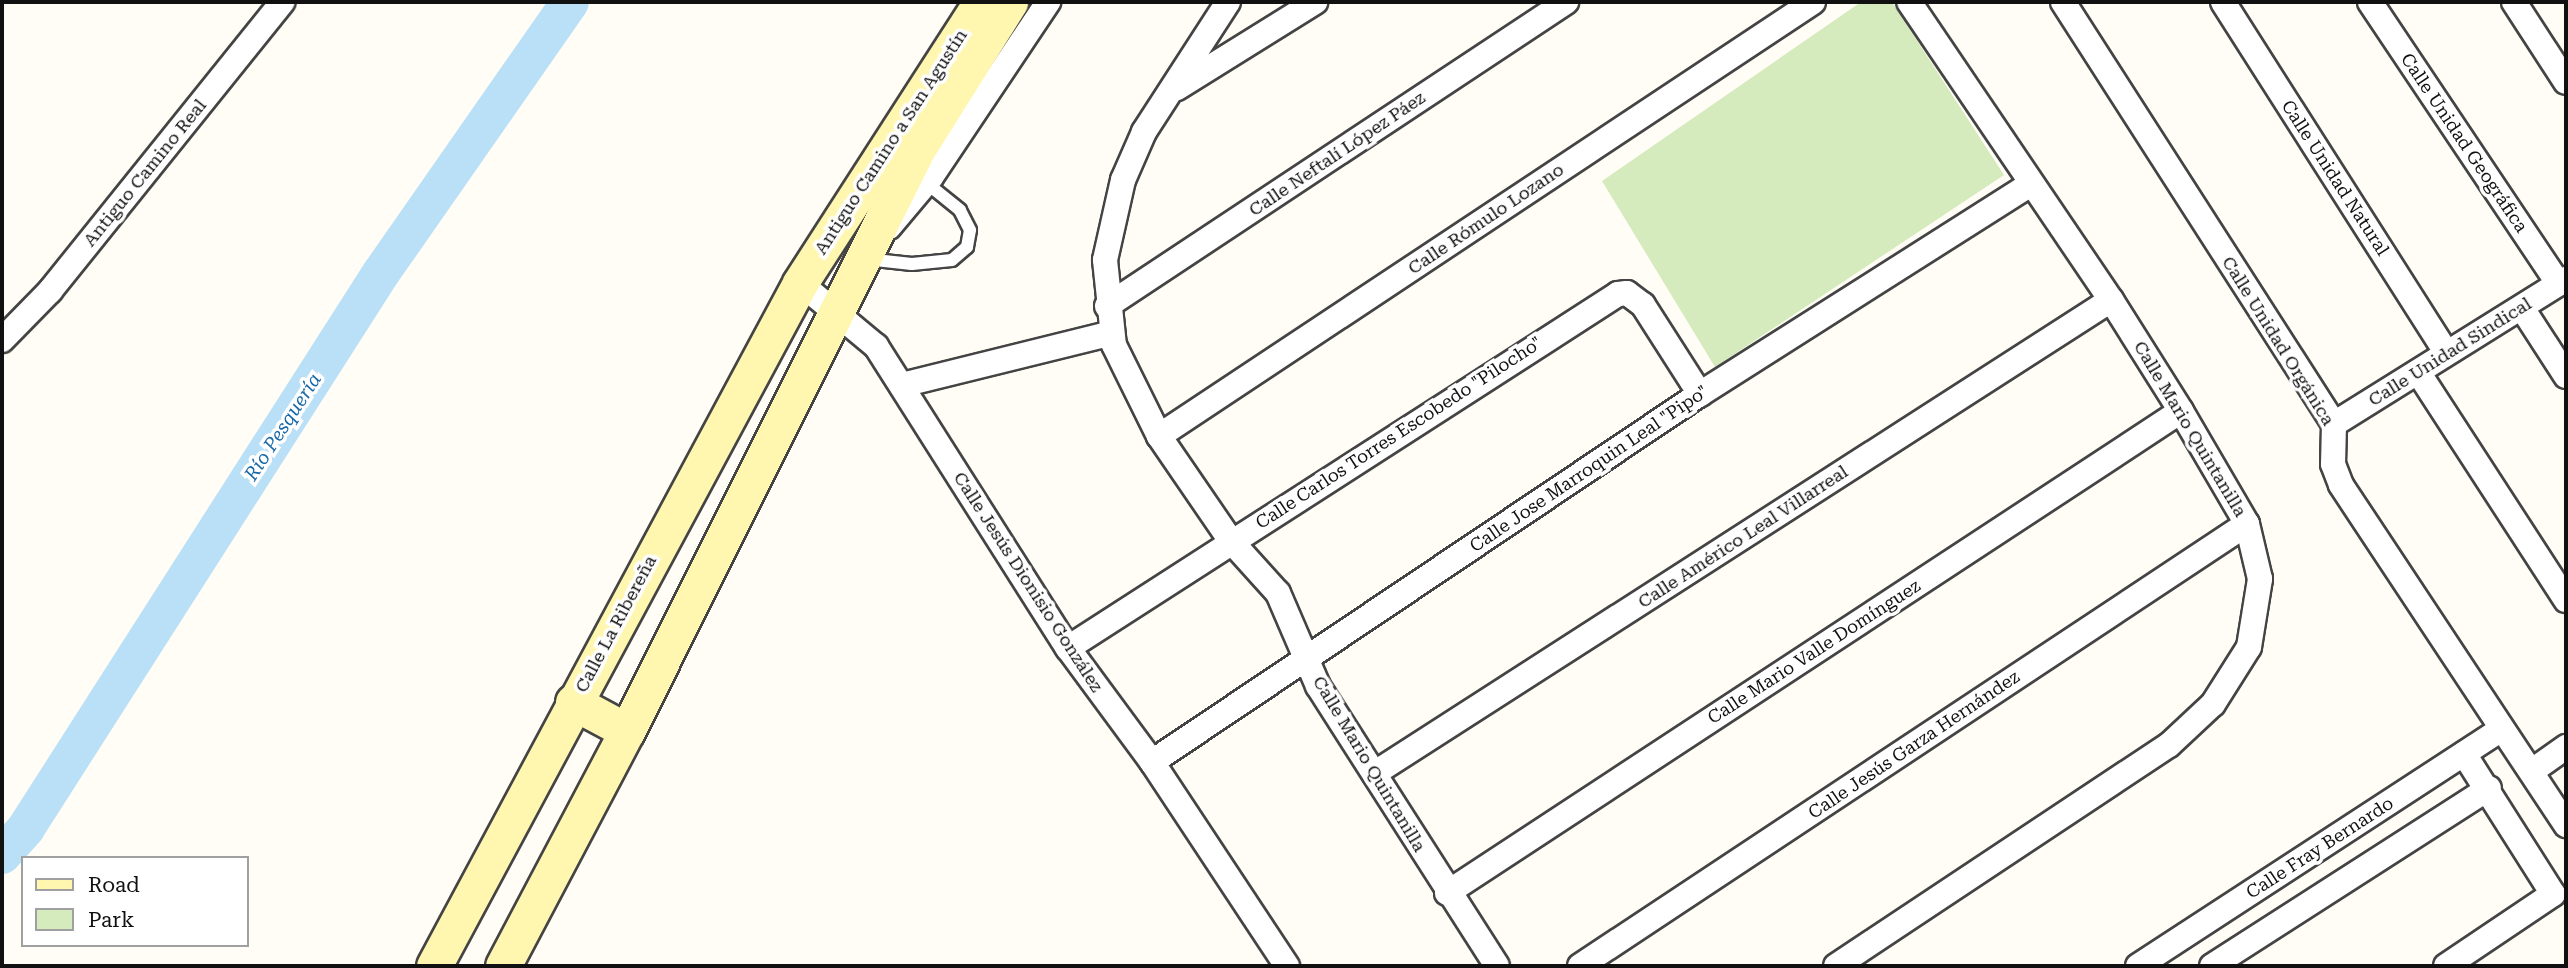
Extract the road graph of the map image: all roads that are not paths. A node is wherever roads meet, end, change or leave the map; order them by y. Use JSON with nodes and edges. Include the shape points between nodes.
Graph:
{"nodes":[{"id":1,"x":282,"y":2,"type":"edge"},
{"id":2,"x":981,"y":2,"type":"edge"},
{"id":3,"x":1010,"y":2,"type":"edge"},
{"id":4,"x":1048,"y":2,"type":"edge"},
{"id":5,"x":1228,"y":2,"type":"edge"},
{"id":6,"x":1315,"y":2,"type":"edge"},
{"id":7,"x":1566,"y":2,"type":"edge"},
{"id":8,"x":1813,"y":2,"type":"edge"},
{"id":9,"x":1909,"y":2,"type":"edge"},
{"id":10,"x":2063,"y":2,"type":"edge"},
{"id":11,"x":2223,"y":2,"type":"edge"},
{"id":12,"x":2370,"y":2,"type":"edge"},
{"id":13,"x":2514,"y":2,"type":"edge"},
{"id":14,"x":2566,"y":82,"type":"edge"},
{"id":15,"x":1173,"y":90,"type":"junction"},
{"id":16,"x":917,"y":176,"type":"junction"},
{"id":17,"x":2031,"y":184,"type":"junction"},
{"id":18,"x":872,"y":245,"type":"junction"},
{"id":19,"x":2562,"y":282,"type":"edge"},
{"id":20,"x":800,"y":283,"type":"junction"},
{"id":21,"x":2111,"y":300,"type":"junction"},
{"id":22,"x":1107,"y":306,"type":"junction"},
{"id":23,"x":2522,"y":309,"type":"junction"},
{"id":24,"x":834,"y":311,"type":"junction"},
{"id":25,"x":1112,"y":333,"type":"junction"},
{"id":26,"x":2,"y":340,"type":"edge"},
{"id":27,"x":2447,"y":353,"type":"junction"},
{"id":28,"x":2418,"y":372,"type":"junction"},
{"id":29,"x":2566,"y":376,"type":"edge"},
{"id":30,"x":902,"y":385,"type":"junction"},
{"id":31,"x":1700,"y":394,"type":"junction"},
{"id":32,"x":2181,"y":411,"type":"junction"},
{"id":33,"x":2334,"y":424,"type":"junction"},
{"id":34,"x":1158,"y":436,"type":"junction"},
{"id":35,"x":2247,"y":524,"type":"junction"},
{"id":36,"x":1231,"y":541,"type":"junction"},
{"id":37,"x":2566,"y":600,"type":"edge"},
{"id":38,"x":1068,"y":648,"type":"junction"},
{"id":39,"x":1308,"y":661,"type":"junction"},
{"id":40,"x":573,"y":702,"type":"junction"},
{"id":41,"x":2502,"y":729,"type":"junction"},
{"id":42,"x":627,"y":730,"type":"junction"},
{"id":43,"x":2566,"y":747,"type":"edge"},
{"id":44,"x":2463,"y":754,"type":"junction"},
{"id":45,"x":1152,"y":762,"type":"junction"},
{"id":46,"x":2532,"y":771,"type":"junction"},
{"id":47,"x":1376,"y":773,"type":"junction"},
{"id":48,"x":2488,"y":788,"type":"junction"},
{"id":49,"x":2566,"y":825,"type":"edge"},
{"id":50,"x":1447,"y":892,"type":"junction"},
{"id":51,"x":434,"y":966,"type":"edge"},
{"id":52,"x":503,"y":966,"type":"edge"},
{"id":53,"x":1287,"y":966,"type":"edge"},
{"id":54,"x":1497,"y":966,"type":"edge"},
{"id":55,"x":1580,"y":966,"type":"edge"},
{"id":56,"x":1836,"y":966,"type":"edge"},
{"id":57,"x":2138,"y":966,"type":"edge"},
{"id":58,"x":2212,"y":966,"type":"edge"},
{"id":59,"x":2446,"y":966,"type":"edge"}],
"edges":[{"from":1,"to":26,"type":"street","name":"Antiguo Camino Real","via":[[50,291]]},
{"from":2,"to":20,"type":"street","name":"Antiguo Camino a San Agustín"},
{"from":3,"to":16,"type":"street","name":"Antiguo Camino a San Agustín"},
{"from":4,"to":16,"type":"street"},
{"from":5,"to":15,"type":"street","name":"Calle Mario Quintanilla"},
{"from":6,"to":15,"type":"street"},
{"from":7,"to":22,"type":"street","name":"Calle Neftalí López Páez"},
{"from":8,"to":34,"type":"street","name":"Calle Rómulo Lozano"},
{"from":9,"to":17,"type":"street","name":"Calle Mario Quintanilla"},
{"from":10,"to":33,"type":"street","name":"Calle Unidad Orgánica"},
{"from":11,"to":27,"type":"street","name":"Calle Unidad Natural"},
{"from":12,"to":19,"type":"street","name":"Calle Unidad Geográfica"},
{"from":13,"to":14,"type":"street"},
{"from":15,"to":22,"type":"street","name":"Calle Mario Quintanilla","via":[[1143,132],[1123,180],[1105,260]]},
{"from":16,"to":18,"type":"street","name":"Antiguo Camino a San Agustín"},
{"from":16,"to":18,"type":"lane","via":[[960,210],[971,230],[967,247],[952,260],[912,264]]},
{"from":17,"to":21,"type":"street","name":"Calle Mario Quintanilla"},
{"from":17,"to":31,"type":"street","name":"Calle Jose Marroquin Leal \"Pipo\""},
{"from":18,"to":24,"type":"street","name":"Antiguo Camino a San Agustín"},
{"from":19,"to":23,"type":"street","name":"Calle Unidad Sindical"},
{"from":20,"to":24,"type":"street","name":"Calle Jesús Dionisio González"},
{"from":20,"to":40,"type":"street","name":"Calle La Ribereña"},
{"from":21,"to":32,"type":"street","name":"Calle Mario Quintanilla"},
{"from":21,"to":47,"type":"street","name":"Calle Américo Leal Villarreal"},
{"from":22,"to":25,"type":"street","name":"Calle Mario Quintanilla"},
{"from":23,"to":27,"type":"street","name":"Calle Unidad Sindical"},
{"from":23,"to":29,"type":"street"},
{"from":24,"to":30,"type":"street","name":"Calle Jesús Dionisio González","via":[[858,326]]},
{"from":24,"to":42,"type":"street"},
{"from":25,"to":30,"type":"street"},
{"from":25,"to":34,"type":"street","name":"Calle Mario Quintanilla","via":[[1132,388]]},
{"from":27,"to":28,"type":"street","name":"Calle Unidad Sindical"},
{"from":28,"to":33,"type":"street","name":"Calle Unidad Sindical"},
{"from":28,"to":37,"type":"street"},
{"from":30,"to":38,"type":"street","name":"Calle Jesús Dionisio González"},
{"from":31,"to":36,"type":"street","name":"Calle Carlos Torres Escobedo \"Pilocho\"","via":[[1643,304],[1627,292],[1618,294]]},
{"from":31,"to":39,"type":"street","name":"Calle Jose Marroquin Leal \"Pipo\""},
{"from":32,"to":35,"type":"street","name":"Calle Mario Quintanilla"},
{"from":32,"to":50,"type":"street","name":"Calle Mario Valle Domínguez"},
{"from":33,"to":41,"type":"street","name":"Calle Unidad Orgánica","via":[[2333,464],[2341,485]]},
{"from":34,"to":36,"type":"street","name":"Calle Mario Quintanilla"},
{"from":35,"to":55,"type":"street","name":"Calle Jesús Garza Hernández"},
{"from":35,"to":56,"type":"street","name":"Calle Mario Quintanilla","via":[[2260,579],[2249,647],[2213,704],[2169,745]]},
{"from":36,"to":38,"type":"street","name":"Calle Carlos Torres Escobedo \"Pilocho\""},
{"from":36,"to":39,"type":"street","name":"Calle Mario Quintanilla","via":[[1278,593]]},
{"from":38,"to":45,"type":"street","name":"Calle Jesús Dionisio González"},
{"from":39,"to":45,"type":"street","name":"Calle Jose Marroquin Leal \"Pipo\""},
{"from":39,"to":47,"type":"street","name":"Calle Mario Quintanilla","via":[[1318,686]]},
{"from":40,"to":42,"type":"street"},
{"from":40,"to":51,"type":"street","name":"Calle La Ribereña"},
{"from":41,"to":44,"type":"street","name":"Calle Fray Bernardo"},
{"from":41,"to":46,"type":"street","name":"Calle Unidad Orgánica"},
{"from":42,"to":52,"type":"street"},
{"from":43,"to":46,"type":"street"},
{"from":44,"to":48,"type":"street"},
{"from":44,"to":57,"type":"street","name":"Calle Fray Bernardo"},
{"from":45,"to":53,"type":"street","name":"Calle Jesús Dionisio González"},
{"from":46,"to":49,"type":"street","name":"Calle Unidad Orgánica"},
{"from":47,"to":50,"type":"street","name":"Calle Mario Quintanilla"},
{"from":48,"to":58,"type":"street"},
{"from":48,"to":59,"type":"street","via":[[2553,894]]},
{"from":50,"to":54,"type":"street","name":"Calle Mario Quintanilla"}]}
